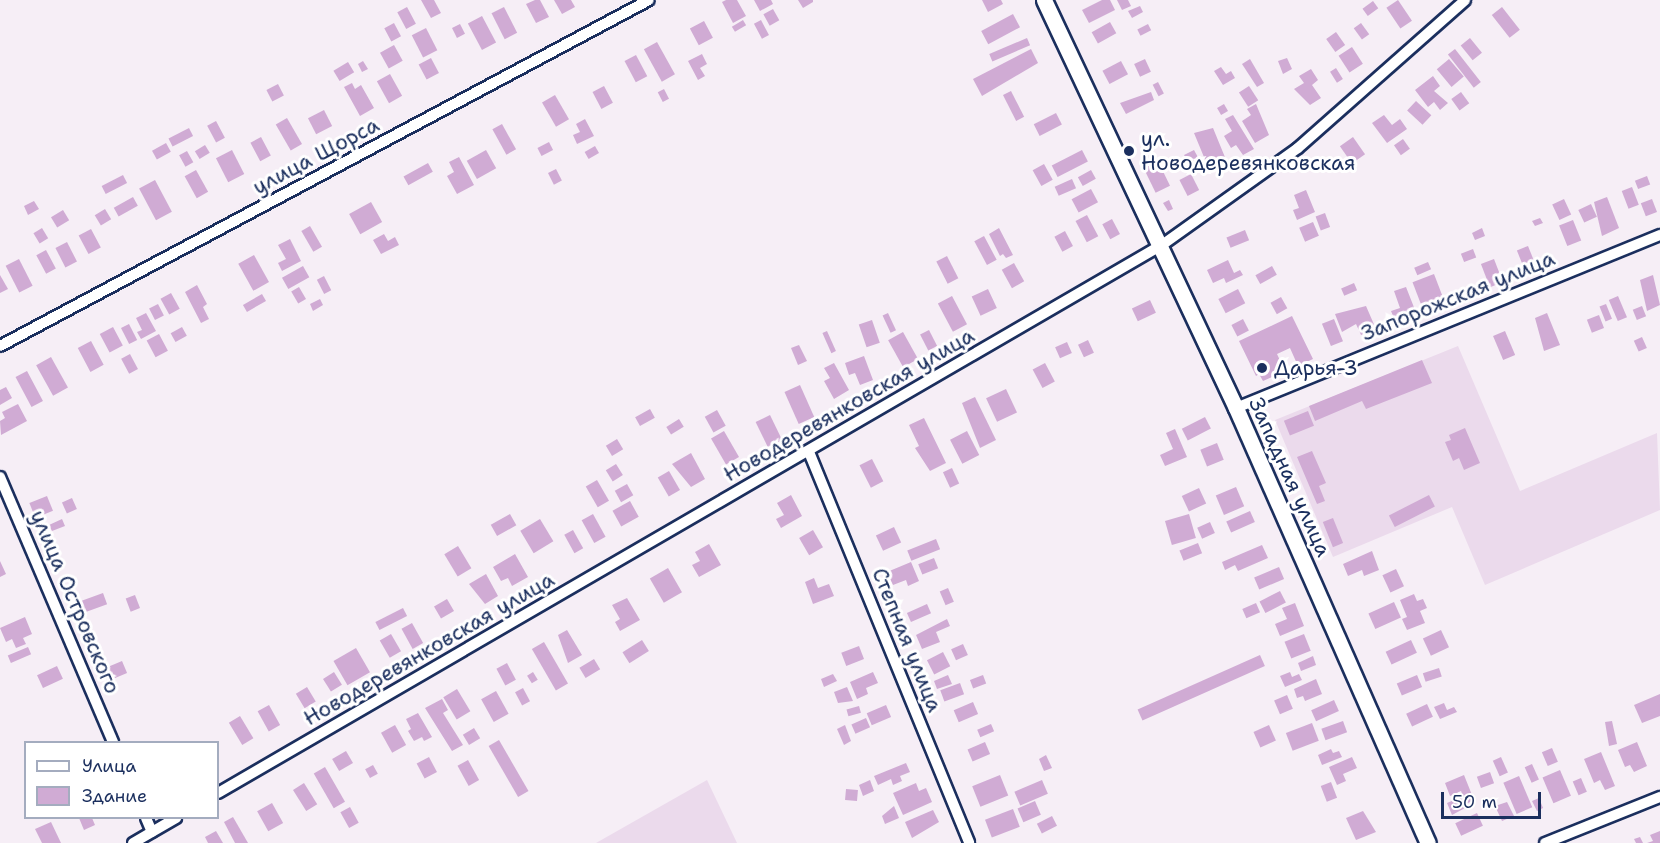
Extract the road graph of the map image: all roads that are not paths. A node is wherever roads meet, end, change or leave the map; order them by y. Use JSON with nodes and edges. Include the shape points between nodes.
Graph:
{"nodes":[{"id":1,"x":650,"y":0,"type":"edge"},
{"id":2,"x":1044,"y":0,"type":"edge"},
{"id":3,"x":1465,"y":0,"type":"edge"},
{"id":4,"x":1660,"y":235,"type":"edge"},
{"id":5,"x":1162,"y":245,"type":"junction"},
{"id":6,"x":0,"y":346,"type":"edge"},
{"id":7,"x":1236,"y":408,"type":"junction"},
{"id":8,"x":809,"y":452,"type":"junction"},
{"id":9,"x":0,"y":477,"type":"edge"},
{"id":10,"x":114,"y":741,"type":"edge"},
{"id":11,"x":219,"y":793,"type":"edge"},
{"id":12,"x":1660,"y":797,"type":"edge"},
{"id":13,"x":146,"y":819,"type":"edge"},
{"id":14,"x":174,"y":819,"type":"edge"},
{"id":15,"x":152,"y":832,"type":"junction"},
{"id":16,"x":133,"y":843,"type":"edge"},
{"id":17,"x":969,"y":843,"type":"edge"},
{"id":18,"x":1428,"y":843,"type":"edge"},
{"id":19,"x":1545,"y":843,"type":"edge"}],
"edges":[{"from":1,"to":6,"type":"street","name":"улица Щорса"},
{"from":2,"to":5,"type":"main road","name":"Западная улица"},
{"from":3,"to":5,"type":"street","name":"Новодеревянковская улица","via":[[1298,148]]},
{"from":4,"to":7,"type":"street","name":"Запорожская улица"},
{"from":5,"to":7,"type":"main road","name":"Западная улица"},
{"from":5,"to":8,"type":"street","name":"Новодеревянковская улица"},
{"from":7,"to":18,"type":"main road","name":"Западная улица"},
{"from":8,"to":11,"type":"street","name":"Новодеревянковская улица"},
{"from":8,"to":17,"type":"street","name":"Степная улица"},
{"from":9,"to":10,"type":"street","name":"улица Островского"},
{"from":12,"to":19,"type":"street"},
{"from":13,"to":15,"type":"street"},
{"from":14,"to":15,"type":"street"},
{"from":15,"to":16,"type":"street"}]}
